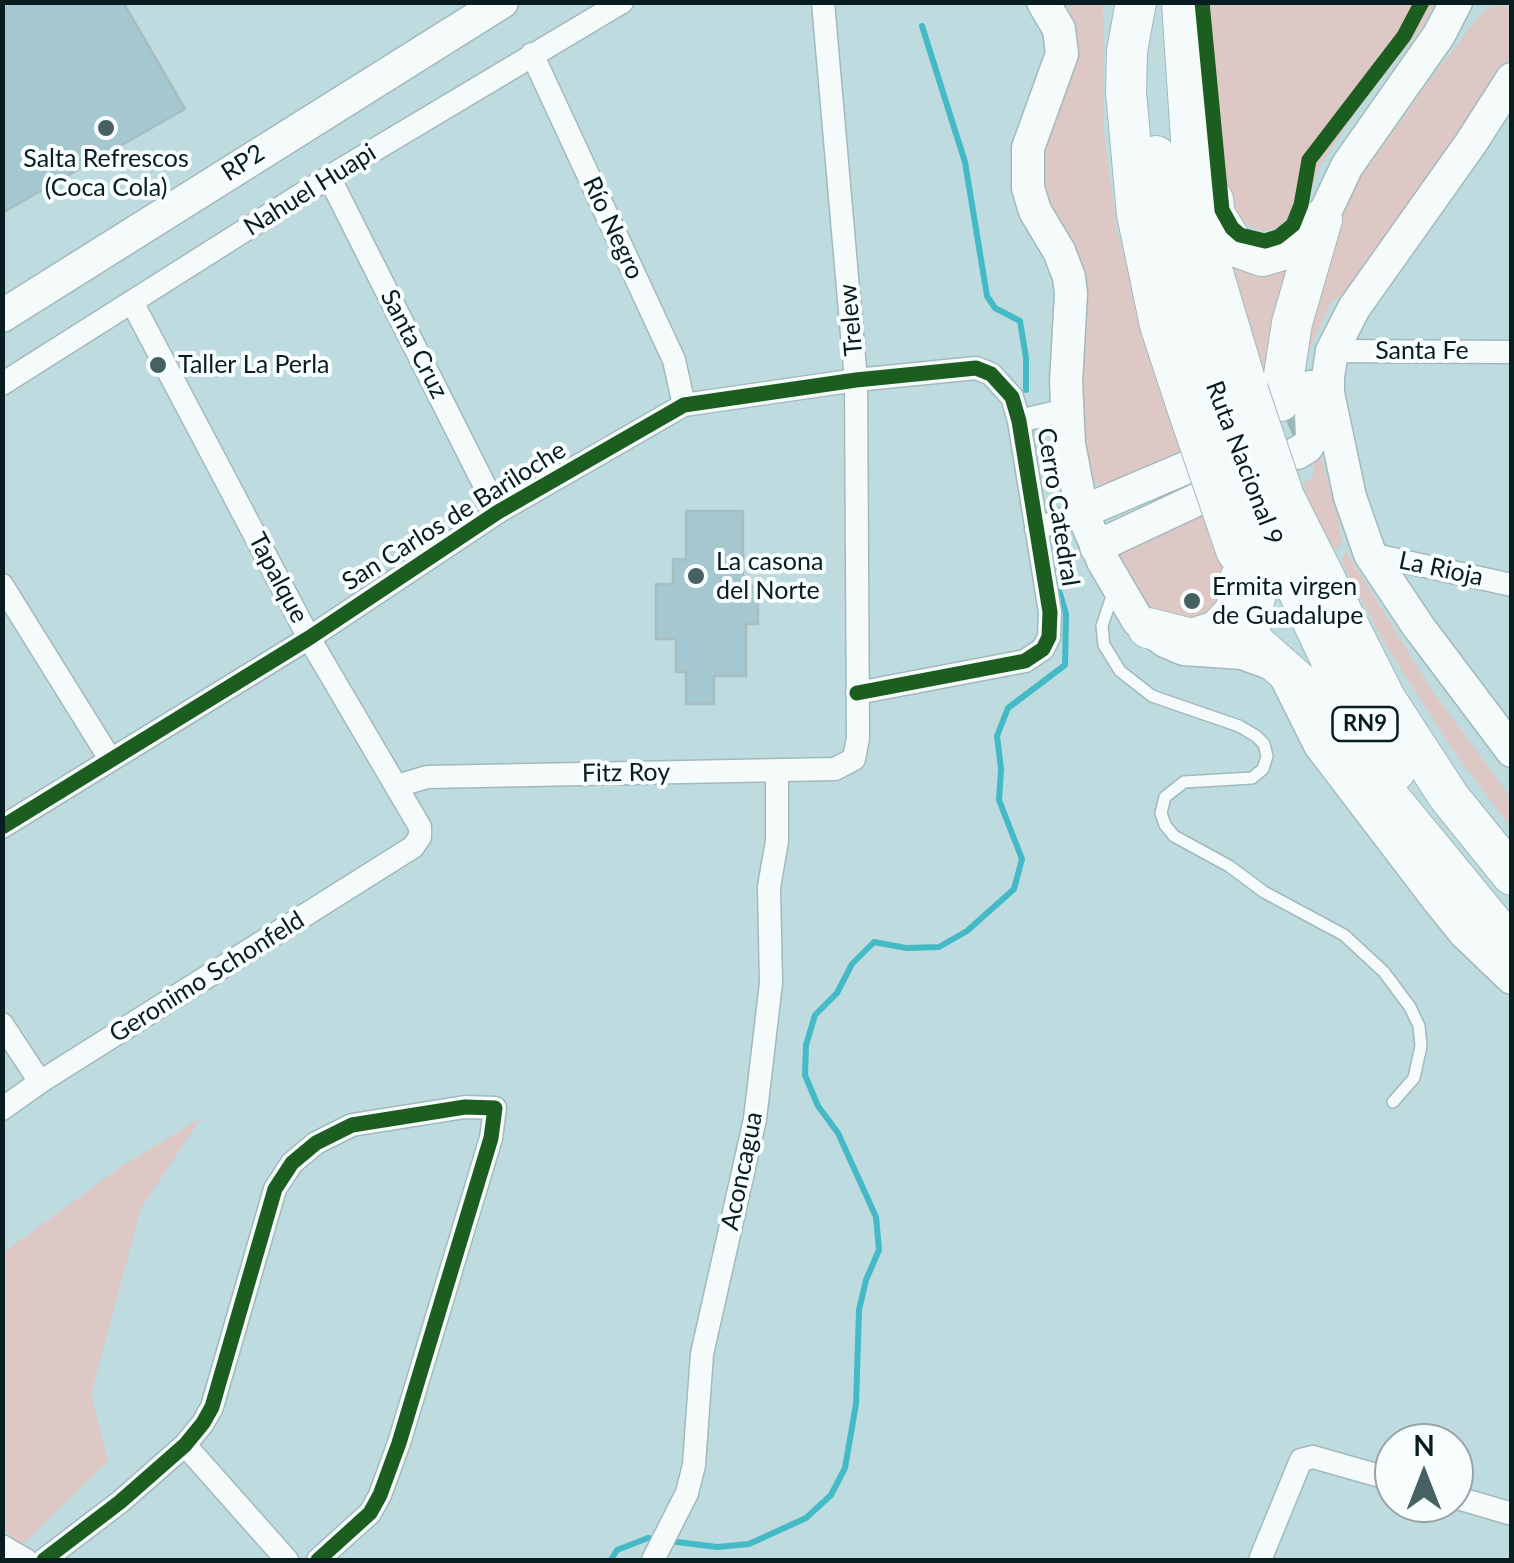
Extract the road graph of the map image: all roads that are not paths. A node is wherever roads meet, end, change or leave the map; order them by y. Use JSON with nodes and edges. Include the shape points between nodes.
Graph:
{"nodes":[{"id":1,"x":622,"y":2,"type":"edge"},
{"id":2,"x":823,"y":2,"type":"edge"},
{"id":3,"x":1043,"y":2,"type":"edge"},
{"id":4,"x":1139,"y":2,"type":"edge"},
{"id":5,"x":1182,"y":2,"type":"edge"},
{"id":6,"x":1456,"y":2,"type":"edge"},
{"id":7,"x":499,"y":6,"type":"edge"},
{"id":8,"x":532,"y":54,"type":"junction"},
{"id":9,"x":1512,"y":79,"type":"edge"},
{"id":10,"x":330,"y":177,"type":"junction"},
{"id":11,"x":1322,"y":219,"type":"junction"},
{"id":12,"x":133,"y":304,"type":"junction"},
{"id":13,"x":2,"y":316,"type":"edge"},
{"id":14,"x":1332,"y":351,"type":"junction"},
{"id":15,"x":1512,"y":352,"type":"edge"},
{"id":16,"x":976,"y":368,"type":"joint"},
{"id":17,"x":856,"y":380,"type":"junction"},
{"id":18,"x":2,"y":384,"type":"edge"},
{"id":19,"x":1257,"y":404,"type":"junction"},
{"id":20,"x":684,"y":405,"type":"junction"},
{"id":21,"x":1066,"y":410,"type":"junction"},
{"id":22,"x":1019,"y":421,"type":"junction"},
{"id":23,"x":1251,"y":485,"type":"junction"},
{"id":24,"x":498,"y":512,"type":"junction"},
{"id":25,"x":1082,"y":512,"type":"junction"},
{"id":26,"x":1036,"y":528,"type":"junction"},
{"id":27,"x":1096,"y":547,"type":"junction"},
{"id":28,"x":1236,"y":550,"type":"junction"},
{"id":29,"x":1370,"y":554,"type":"junction"},
{"id":30,"x":2,"y":585,"type":"edge"},
{"id":31,"x":1512,"y":585,"type":"edge"},
{"id":32,"x":1116,"y":586,"type":"junction"},
{"id":33,"x":1148,"y":628,"type":"junction"},
{"id":34,"x":310,"y":638,"type":"junction"},
{"id":35,"x":1282,"y":667,"type":"junction"},
{"id":36,"x":858,"y":693,"type":"junction"},
{"id":37,"x":1512,"y":751,"type":"edge"},
{"id":38,"x":110,"y":759,"type":"junction"},
{"id":39,"x":854,"y":759,"type":"joint"},
{"id":40,"x":777,"y":770,"type":"junction"},
{"id":41,"x":396,"y":786,"type":"junction"},
{"id":42,"x":2,"y":826,"type":"edge"},
{"id":43,"x":413,"y":847,"type":"joint"},
{"id":44,"x":1512,"y":875,"type":"edge"},
{"id":45,"x":1512,"y":921,"type":"edge"},
{"id":46,"x":1512,"y":946,"type":"edge"},
{"id":47,"x":1512,"y":978,"type":"edge"},
{"id":48,"x":2,"y":1024,"type":"edge"},
{"id":49,"x":40,"y":1082,"type":"junction"},
{"id":50,"x":1393,"y":1102,"type":"dead end"},
{"id":51,"x":2,"y":1109,"type":"edge"},
{"id":52,"x":185,"y":1445,"type":"junction"},
{"id":53,"x":1374,"y":1474,"type":"edge"},
{"id":54,"x":1474,"y":1503,"type":"edge"},
{"id":55,"x":1512,"y":1514,"type":"edge"},
{"id":56,"x":2,"y":1546,"type":"edge"},
{"id":57,"x":655,"y":1559,"type":"edge"},
{"id":58,"x":26,"y":1560,"type":"edge"},
{"id":59,"x":44,"y":1560,"type":"edge"},
{"id":60,"x":287,"y":1560,"type":"edge"},
{"id":61,"x":318,"y":1560,"type":"edge"},
{"id":62,"x":1260,"y":1560,"type":"edge"}],
"edges":[{"from":1,"to":8,"type":"street","name":"Nahuel Huapi"},
{"from":2,"to":17,"type":"street","name":"Trelew"},
{"from":3,"to":21,"type":"street","via":[[1059,29],[1062,54],[1026,169],[1036,211],[1069,277]]},
{"from":4,"to":19,"type":"highway","via":[[1127,50],[1126,92],[1137,214],[1160,326]]},
{"from":5,"to":11,"type":"highway","via":[[1198,56],[1212,194],[1223,232],[1234,246],[1262,256],[1296,246]]},
{"from":5,"to":19,"type":"highway","name":"Ruta Nacional 9","number":"RN9","via":[[1205,246]]},
{"from":6,"to":11,"type":"street","via":[[1346,166]]},
{"from":7,"to":13,"type":"street","name":"RP2","number":"RP2"},
{"from":8,"to":10,"type":"street","name":"Nahuel Huapi"},
{"from":8,"to":20,"type":"street","name":"Río Negro","via":[[674,360]]},
{"from":9,"to":14,"type":"street","via":[[1360,299]]},
{"from":10,"to":12,"type":"street","name":"Nahuel Huapi"},
{"from":10,"to":24,"type":"street","name":"Santa Cruz"},
{"from":11,"to":19,"type":"highway","via":[[1292,323]]},
{"from":12,"to":18,"type":"street","name":"Nahuel Huapi"},
{"from":12,"to":34,"type":"street","name":"Tapalque"},
{"from":14,"to":15,"type":"street","name":"Santa Fe"},
{"from":14,"to":19,"type":"street","via":[[1314,368],[1310,388]]},
{"from":14,"to":29,"type":"street","via":[[1328,392],[1350,497]]},
{"from":16,"to":17,"type":"street","name":"San Carlos de Bariloche"},
{"from":16,"to":22,"type":"street","name":"Cerro Catedral","via":[[1012,397]]},
{"from":17,"to":20,"type":"street","name":"San Carlos de Bariloche"},
{"from":17,"to":36,"type":"street","name":"Trelew"},
{"from":19,"to":23,"type":"highway","bridge":true},
{"from":19,"to":23,"type":"highway","name":"Ruta Nacional 9","number":"RN9","bridge":true},
{"from":19,"to":23,"type":"street","via":[[1312,438]]},
{"from":20,"to":24,"type":"street","name":"San Carlos de Bariloche"},
{"from":21,"to":22,"type":"street"},
{"from":21,"to":25,"type":"street"},
{"from":22,"to":26,"type":"street","name":"Cerro Catedral"},
{"from":23,"to":25,"type":"street"},
{"from":23,"to":27,"type":"street"},
{"from":23,"to":28,"type":"highway"},
{"from":23,"to":44,"type":"highway","name":"Ruta Nacional 9","number":"RN9","via":[[1449,797]]},
{"from":23,"to":45,"type":"highway","name":"Ruta Nacional 9","number":"RN9","via":[[1361,718],[1418,806]]},
{"from":24,"to":34,"type":"street","name":"San Carlos de Bariloche"},
{"from":25,"to":26,"type":"street"},
{"from":25,"to":27,"type":"street"},
{"from":26,"to":36,"type":"street","name":"Cerro Catedral","via":[[1050,612],[1043,649],[1025,661]]},
{"from":27,"to":32,"type":"street"},
{"from":28,"to":33,"type":"highway","via":[[1240,598],[1226,623],[1191,639]]},
{"from":28,"to":35,"type":"highway","via":[[1258,590],[1249,622],[1252,641]]},
{"from":29,"to":31,"type":"street","name":"La Rioja"},
{"from":29,"to":37,"type":"street"},
{"from":30,"to":38,"type":"street"},
{"from":32,"to":33,"type":"street"},
{"from":32,"to":50,"type":"lane","via":[[1102,626],[1120,671],[1152,696],[1239,726],[1264,744],[1267,756],[1252,778],[1184,782],[1166,798],[1165,825],[1264,892],[1344,935],[1384,972],[1410,1007],[1421,1046],[1414,1078]]},
{"from":33,"to":35,"type":"street","via":[[1184,649],[1242,653]]},
{"from":34,"to":38,"type":"street","name":"San Carlos de Bariloche"},
{"from":34,"to":41,"type":"street","name":"Tapalque"},
{"from":35,"to":46,"type":"highway"},
{"from":35,"to":47,"type":"street","via":[[1320,746],[1439,901]]},
{"from":36,"to":39,"type":"street","name":"Trelew"},
{"from":38,"to":42,"type":"street","name":"San Carlos de Bariloche"},
{"from":39,"to":40,"type":"street","name":"Fitz Roy","via":[[835,768]]},
{"from":40,"to":41,"type":"street","name":"Fitz Roy","via":[[427,777]]},
{"from":40,"to":57,"type":"street","name":"Aconcagua","via":[[771,983],[755,1118],[702,1354],[694,1465]]},
{"from":41,"to":43,"type":"street","name":"Tapalque","via":[[420,827]]},
{"from":43,"to":49,"type":"street","name":"Geronimo Schonfeld"},
{"from":48,"to":49,"type":"street"},
{"from":49,"to":51,"type":"street","name":"Geronimo Schonfeld"},
{"from":52,"to":59,"type":"street"},
{"from":52,"to":60,"type":"street"},
{"from":52,"to":61,"type":"street","via":[[212,1407],[275,1189],[292,1163],[352,1124],[494,1108],[491,1138],[380,1495],[370,1513]]},
{"from":53,"to":62,"type":"street","via":[[1313,1457],[1301,1460]]},
{"from":54,"to":55,"type":"street"},
{"from":56,"to":58,"type":"street"}]}
